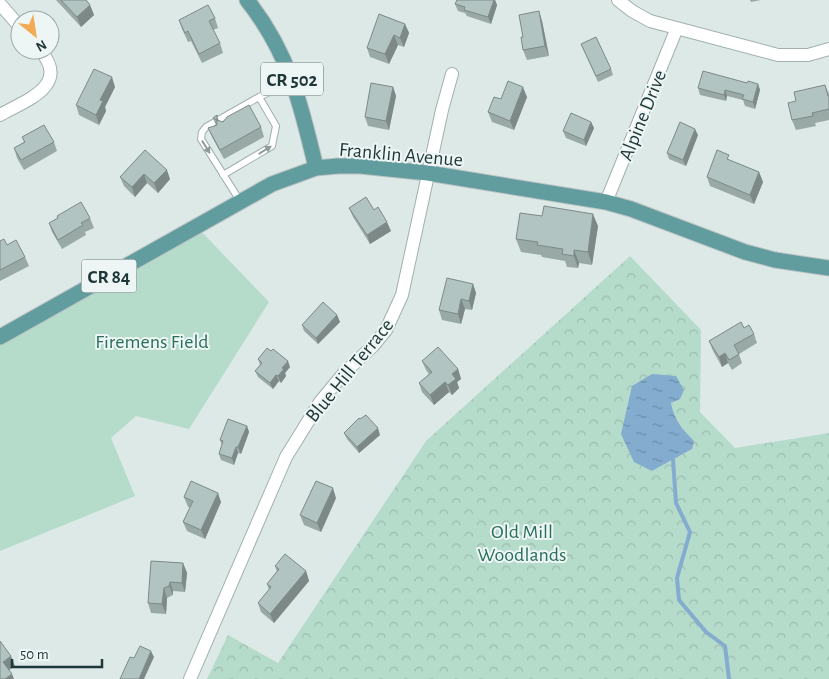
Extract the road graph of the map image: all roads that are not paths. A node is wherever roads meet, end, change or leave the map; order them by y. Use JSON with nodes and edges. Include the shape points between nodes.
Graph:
{"nodes":[{"id":1,"x":247,"y":0,"type":"edge"},
{"id":2,"x":618,"y":0,"type":"edge"},
{"id":3,"x":0,"y":4,"type":"edge"},
{"id":4,"x":10,"y":16,"type":"edge"},
{"id":5,"x":677,"y":28,"type":"junction"},
{"id":6,"x":829,"y":49,"type":"edge"},
{"id":7,"x":48,"y":60,"type":"edge"},
{"id":8,"x":452,"y":74,"type":"dead end"},
{"id":9,"x":293,"y":81,"type":"junction"},
{"id":10,"x":259,"y":97,"type":"junction"},
{"id":11,"x":230,"y":113,"type":"junction"},
{"id":12,"x":0,"y":115,"type":"edge"},
{"id":13,"x":225,"y":127,"type":"edge"},
{"id":14,"x":316,"y":168,"type":"junction"},
{"id":15,"x":428,"y":173,"type":"junction"},
{"id":16,"x":223,"y":175,"type":"junction"},
{"id":17,"x":241,"y":202,"type":"junction"},
{"id":18,"x":606,"y":202,"type":"junction"},
{"id":19,"x":829,"y":268,"type":"edge"},
{"id":20,"x":0,"y":337,"type":"edge"},
{"id":21,"x":190,"y":679,"type":"edge"}],
"edges":[{"from":1,"to":9,"type":"main road","number":"CR 502","via":[[274,39]]},
{"from":2,"to":5,"type":"street","via":[[650,21]]},
{"from":3,"to":4,"type":"street"},
{"from":5,"to":6,"type":"street","via":[[778,55],[808,55]]},
{"from":5,"to":18,"type":"street","name":"Alpine Drive"},
{"from":7,"to":12,"type":"street","via":[[50,77],[42,91]]},
{"from":8,"to":15,"type":"street","name":"Blue Hill Terrace"},
{"from":9,"to":10,"type":"lane"},
{"from":9,"to":14,"type":"main road","number":"CR 502"},
{"from":10,"to":11,"type":"lane"},
{"from":16,"to":10,"type":"lane","one_way":true,"via":[[272,146],[276,126]]},
{"from":11,"to":13,"type":"lane"},
{"from":11,"to":16,"type":"lane","one_way":true,"via":[[206,127],[201,139]]},
{"from":14,"to":15,"type":"main road","name":"Franklin Avenue","via":[[360,166]]},
{"from":14,"to":17,"type":"main road","name":"Franklin Avenue","number":"CR 84","via":[[272,184]]},
{"from":15,"to":18,"type":"main road","name":"Franklin Avenue"},
{"from":15,"to":21,"type":"street","name":"Blue Hill Terrace","via":[[402,295],[394,314],[373,346],[344,373],[320,402],[286,456]]},
{"from":16,"to":17,"type":"lane"},
{"from":17,"to":20,"type":"main road","name":"Franklin Avenue","number":"CR 84"},
{"from":18,"to":19,"type":"main road","name":"Franklin Avenue","via":[[745,252]]}]}
